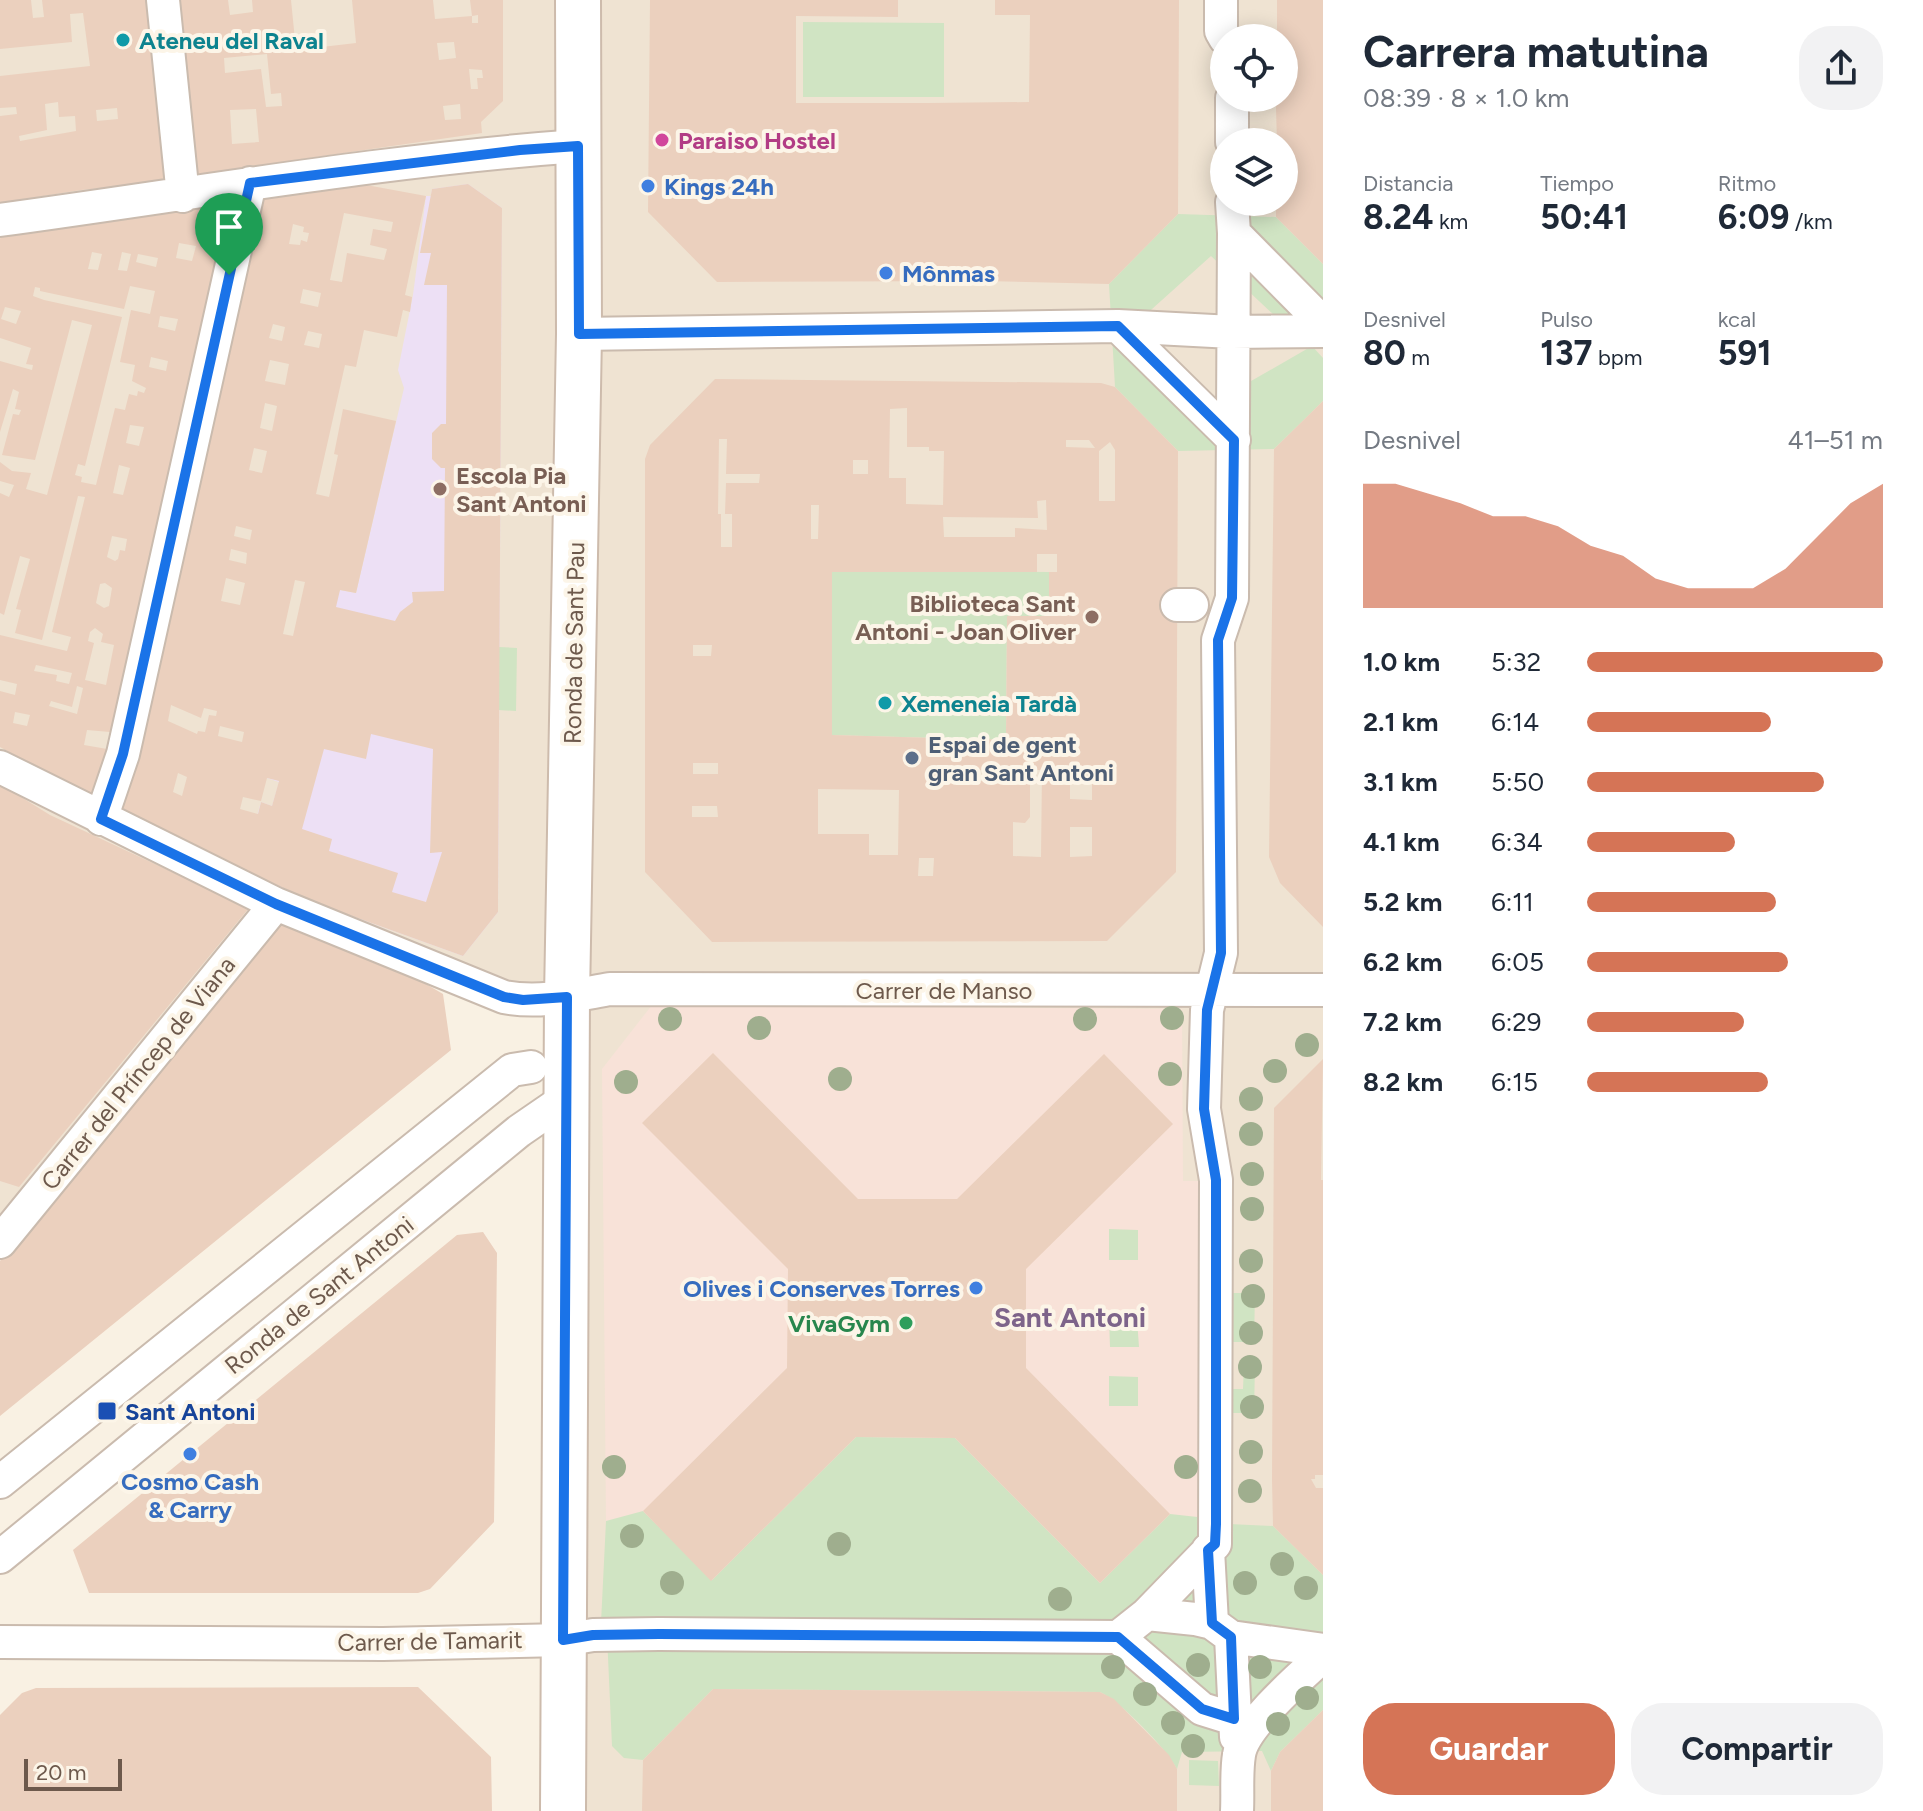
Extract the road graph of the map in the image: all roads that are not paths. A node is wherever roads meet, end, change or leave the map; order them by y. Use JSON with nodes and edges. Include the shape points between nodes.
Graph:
{"nodes":[{"id":1,"x":163,"y":0,"type":"edge"},
{"id":2,"x":578,"y":0,"type":"edge"},
{"id":3,"x":1221,"y":0,"type":"edge"},
{"id":4,"x":1221,"y":24,"type":"edge"},
{"id":5,"x":578,"y":146,"type":"junction"},
{"id":6,"x":250,"y":183,"type":"junction"},
{"id":7,"x":183,"y":196,"type":"junction"},
{"id":8,"x":1233,"y":218,"type":"edge"},
{"id":9,"x":0,"y":220,"type":"edge"},
{"id":10,"x":1323,"y":323,"type":"edge"},
{"id":11,"x":1118,"y":326,"type":"junction"},
{"id":12,"x":1323,"y":331,"type":"edge"},
{"id":13,"x":1232,"y":332,"type":"junction"},
{"id":14,"x":579,"y":334,"type":"junction"},
{"id":15,"x":1234,"y":440,"type":"junction"},
{"id":16,"x":0,"y":767,"type":"edge"},
{"id":17,"x":101,"y":819,"type":"junction"},
{"id":18,"x":276,"y":904,"type":"junction"},
{"id":19,"x":1212,"y":989,"type":"junction"},
{"id":20,"x":1323,"y":990,"type":"edge"},
{"id":21,"x":567,"y":997,"type":"junction"},
{"id":22,"x":531,"y":1067,"type":"dead end"},
{"id":23,"x":567,"y":1098,"type":"junction"},
{"id":24,"x":0,"y":1242,"type":"edge"},
{"id":25,"x":0,"y":1482,"type":"edge"},
{"id":26,"x":1208,"y":1550,"type":"junction"},
{"id":27,"x":0,"y":1557,"type":"edge"},
{"id":28,"x":1147,"y":1614,"type":"junction"},
{"id":29,"x":1221,"y":1630,"type":"junction"},
{"id":30,"x":1118,"y":1637,"type":"junction"},
{"id":31,"x":563,"y":1640,"type":"junction"},
{"id":32,"x":0,"y":1642,"type":"edge"},
{"id":33,"x":1323,"y":1653,"type":"edge"},
{"id":34,"x":1234,"y":1719,"type":"junction"},
{"id":35,"x":1239,"y":1752,"type":"junction"},
{"id":36,"x":563,"y":1811,"type":"edge"},
{"id":37,"x":1237,"y":1811,"type":"edge"}],
"edges":[{"from":1,"to":7,"type":"street"},
{"from":2,"to":5,"type":"main road","name":"Ronda de Sant Pau"},
{"from":3,"to":4,"type":"street"},
{"from":5,"to":6,"type":"street"},
{"from":5,"to":14,"type":"main road","name":"Ronda de Sant Pau"},
{"from":6,"to":7,"type":"street"},
{"from":6,"to":17,"type":"street","via":[[123,754]]},
{"from":7,"to":9,"type":"street"},
{"from":8,"to":10,"type":"street","via":[[1276,276]]},
{"from":8,"to":13,"type":"street"},
{"from":11,"to":13,"type":"street"},
{"from":11,"to":14,"type":"street"},
{"from":11,"to":15,"type":"street"},
{"from":12,"to":13,"type":"street"},
{"from":13,"to":15,"type":"street"},
{"from":14,"to":21,"type":"main road","name":"Ronda de Sant Pau"},
{"from":15,"to":19,"type":"street","via":[[1232,598],[1218,640],[1221,953]]},
{"from":16,"to":17,"type":"street","name":"Carrer de Manso"},
{"from":17,"to":18,"type":"street","name":"Carrer de Manso"},
{"from":18,"to":21,"type":"street","name":"Carrer de Manso","via":[[504,997]]},
{"from":18,"to":24,"type":"street","name":"Carrer del Príncep de Viana"},
{"from":19,"to":20,"type":"street","name":"Carrer de Manso"},
{"from":19,"to":21,"type":"street","name":"Carrer de Manso","via":[[610,989]]},
{"from":19,"to":26,"type":"street","via":[[1204,1109],[1216,1180],[1216,1524],[1215,1544]]},
{"from":21,"to":23,"type":"main road","name":"Ronda de Sant Pau"},
{"from":22,"to":25,"type":"street","via":[[512,1070]]},
{"from":23,"to":27,"type":"street","name":"Ronda de Sant Antoni","via":[[519,1131]]},
{"from":23,"to":31,"type":"main road","name":"Ronda de Sant Pau"},
{"from":26,"to":28,"type":"street"},
{"from":26,"to":29,"type":"street"},
{"from":28,"to":29,"type":"street","via":[[1195,1619]]},
{"from":28,"to":30,"type":"street"},
{"from":29,"to":33,"type":"street"},
{"from":29,"to":34,"type":"street"},
{"from":30,"to":31,"type":"street","name":"Carrer de Tamarit","via":[[659,1634]]},
{"from":30,"to":34,"type":"street","via":[[1202,1709]]},
{"from":31,"to":32,"type":"street","name":"Carrer de Tamarit"},
{"from":31,"to":36,"type":"main road","name":"Ronda de Sant Pau"},
{"from":33,"to":35,"type":"street","via":[[1280,1695]]},
{"from":34,"to":35,"type":"street"},
{"from":35,"to":37,"type":"street"}]}
